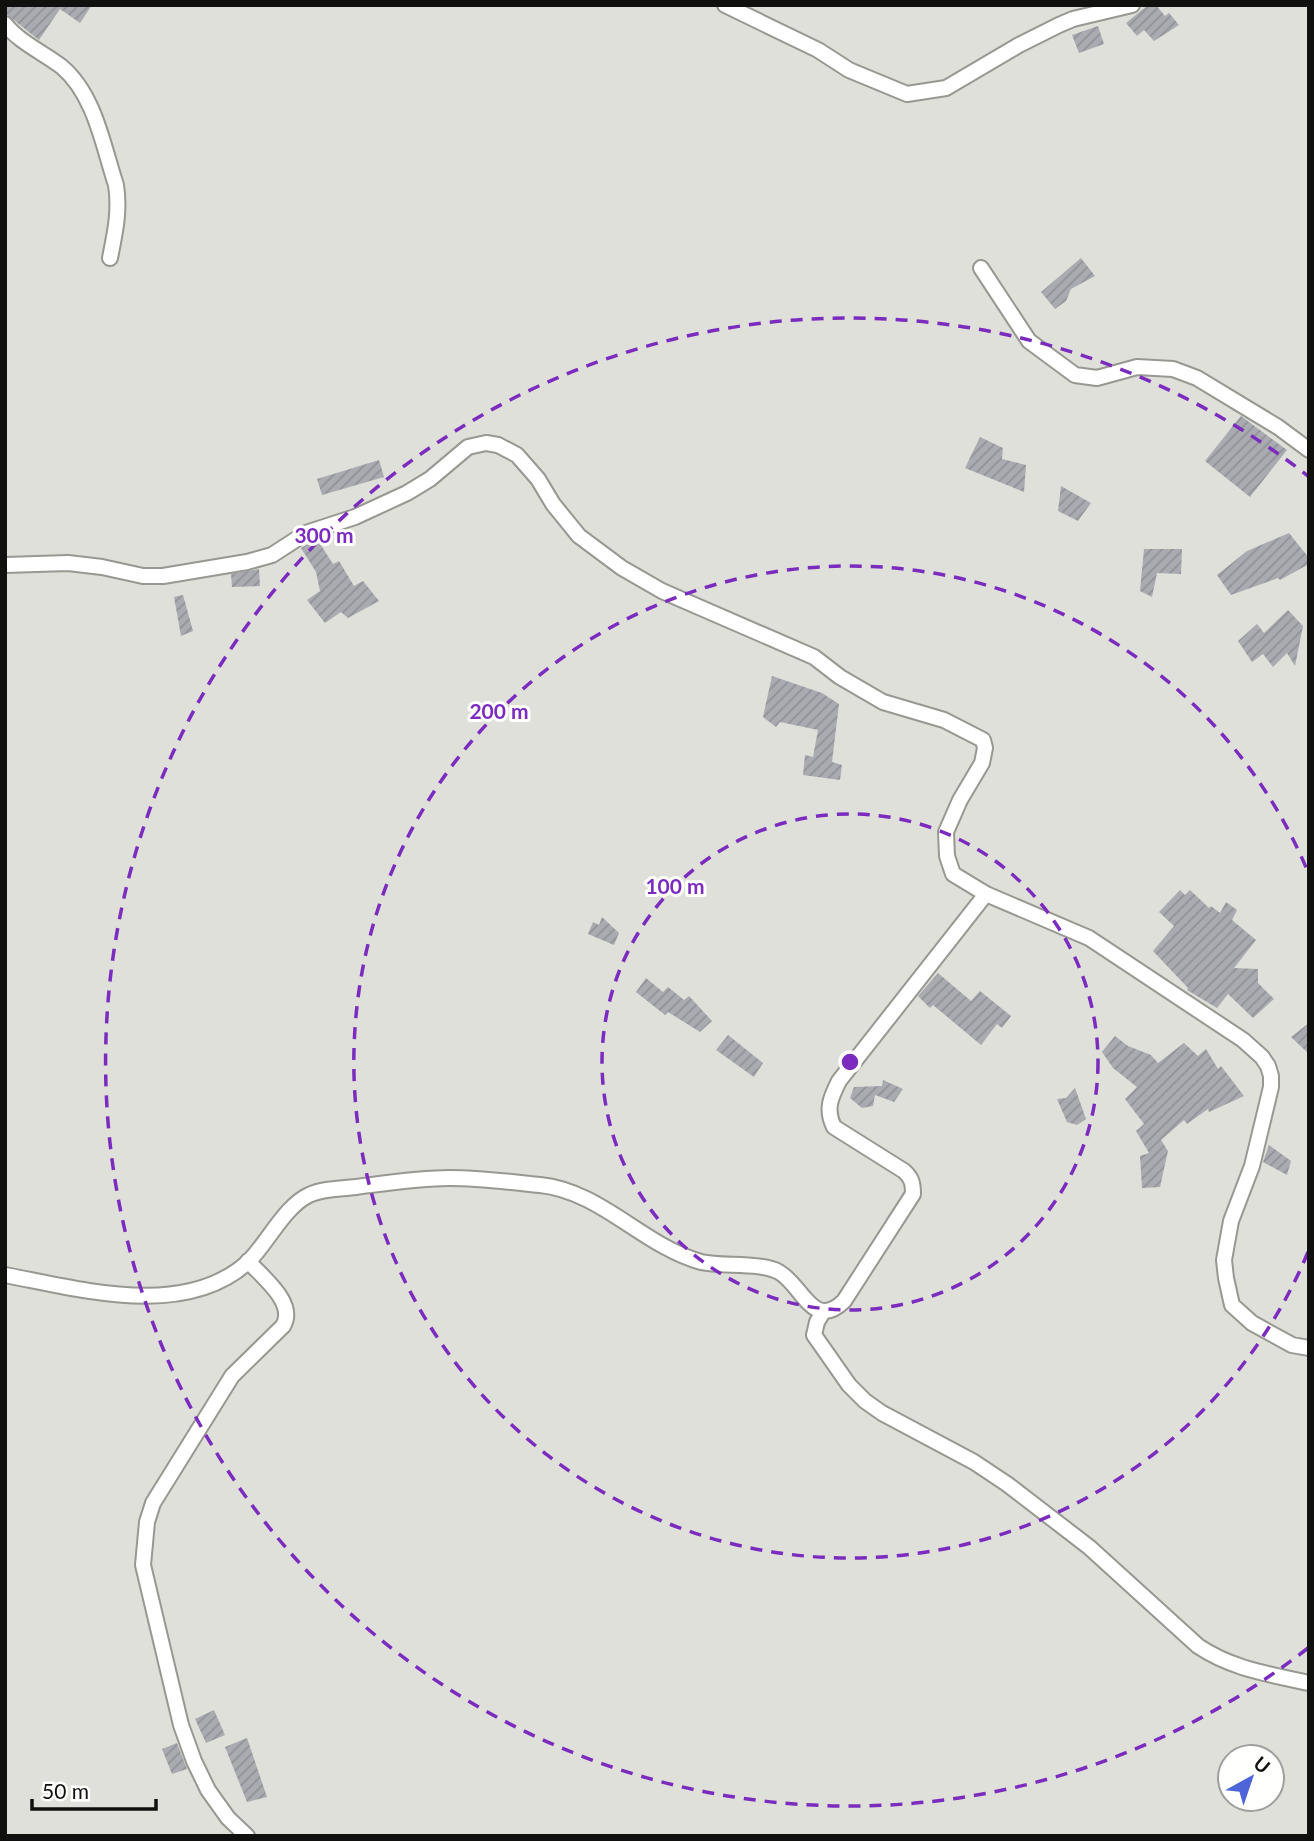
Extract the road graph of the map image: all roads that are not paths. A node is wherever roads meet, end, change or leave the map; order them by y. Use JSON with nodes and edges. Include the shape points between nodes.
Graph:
{"nodes":[{"id":1,"x":725,"y":5,"type":"edge"},
{"id":2,"x":1132,"y":5,"type":"edge"},
{"id":3,"x":5,"y":24,"type":"edge"},
{"id":4,"x":110,"y":258,"type":"dead end"},
{"id":5,"x":981,"y":268,"type":"dead end"},
{"id":6,"x":1309,"y":450,"type":"edge"},
{"id":7,"x":5,"y":565,"type":"edge"},
{"id":8,"x":986,"y":894,"type":"junction"},
{"id":9,"x":248,"y":1261,"type":"junction"},
{"id":10,"x":5,"y":1275,"type":"edge"},
{"id":11,"x":823,"y":1312,"type":"junction"},
{"id":12,"x":1309,"y":1348,"type":"edge"},
{"id":13,"x":1309,"y":1684,"type":"edge"},
{"id":14,"x":247,"y":1836,"type":"edge"}],
"edges":[{"from":1,"to":2,"type":"street","via":[[907,94],[946,88],[1059,25]]},
{"from":3,"to":4,"type":"street","via":[[62,68],[84,94],[116,185],[118,218]]},
{"from":5,"to":6,"type":"street","via":[[1029,341],[1075,375],[1097,378],[1137,366],[1173,369],[1197,378]]},
{"from":7,"to":8,"type":"street","via":[[68,563],[163,576],[247,562],[407,493],[468,447],[498,445],[517,455],[579,537],[622,568],[662,591],[814,657],[883,702],[944,720],[983,740],[982,763],[946,832],[953,873]]},
{"from":8,"to":11,"type":"street","via":[[839,1081],[828,1105],[834,1127],[904,1171],[911,1177],[913,1194],[844,1301]]},
{"from":8,"to":12,"type":"street","via":[[1089,938],[1262,1057],[1271,1076],[1268,1103],[1252,1166],[1231,1221],[1224,1260],[1226,1278],[1232,1305],[1252,1323],[1292,1345]]},
{"from":9,"to":10,"type":"street","via":[[215,1284],[142,1296]]},
{"from":9,"to":11,"type":"street","via":[[301,1200],[321,1191],[442,1178],[544,1185],[584,1198],[701,1262],[779,1272]]},
{"from":9,"to":14,"type":"street","via":[[280,1297],[288,1318],[232,1376],[153,1503],[143,1565],[181,1725],[194,1761],[208,1790]]},
{"from":11,"to":13,"type":"street","via":[[814,1335],[849,1385],[881,1413],[1007,1484],[1090,1548],[1214,1657]]}]}
